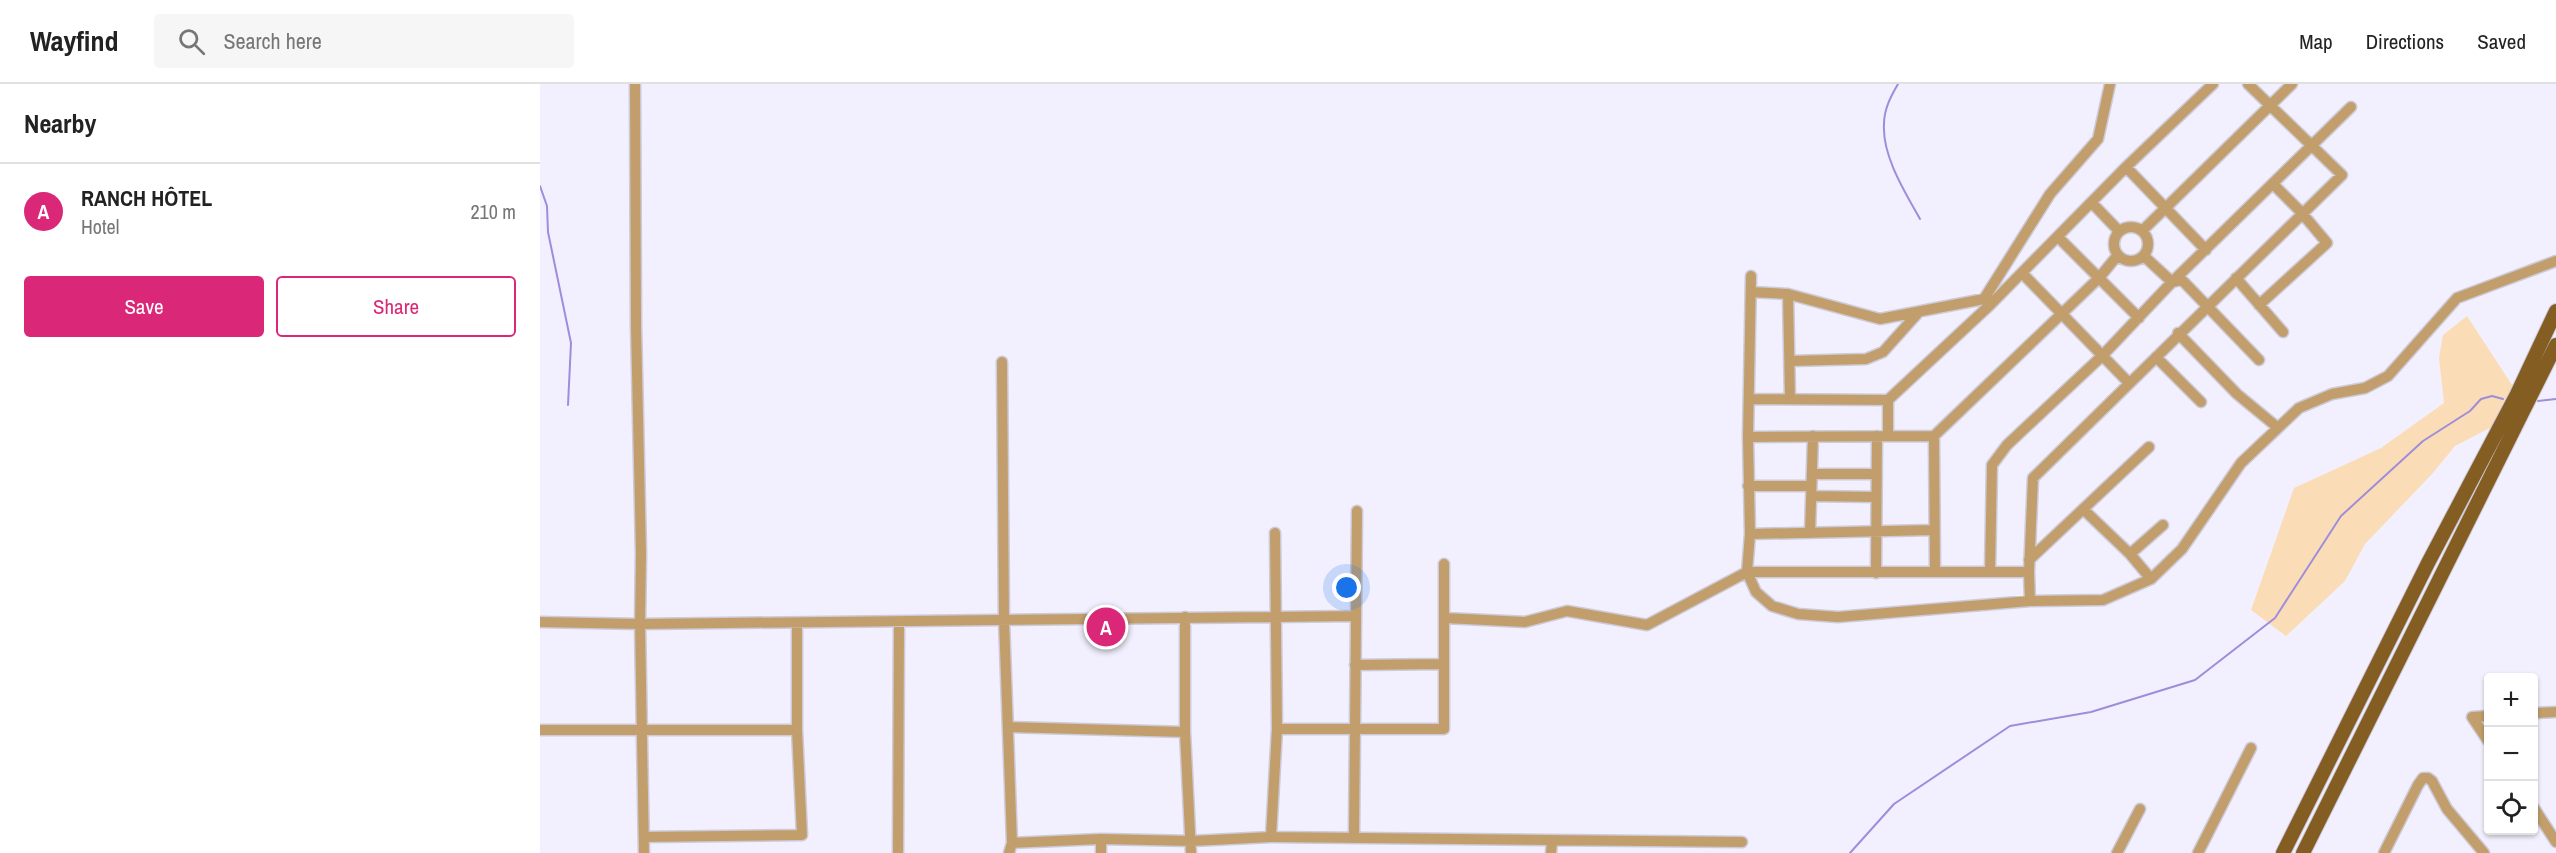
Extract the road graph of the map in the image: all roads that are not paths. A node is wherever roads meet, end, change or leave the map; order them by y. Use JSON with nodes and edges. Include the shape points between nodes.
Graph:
{"nodes":[{"id":1,"x":635,"y":84,"type":"edge"},
{"id":2,"x":2110,"y":84,"type":"edge"},
{"id":3,"x":2213,"y":84,"type":"edge"},
{"id":4,"x":2248,"y":84,"type":"edge"},
{"id":5,"x":2292,"y":84,"type":"edge"},
{"id":6,"x":2270,"y":104,"type":"junction"},
{"id":7,"x":2351,"y":107,"type":"dead end"},
{"id":8,"x":2311,"y":146,"type":"junction"},
{"id":9,"x":2126,"y":167,"type":"junction"},
{"id":10,"x":2273,"y":184,"type":"junction"},
{"id":11,"x":2092,"y":203,"type":"junction"},
{"id":12,"x":2166,"y":208,"type":"junction"},
{"id":13,"x":2301,"y":212,"type":"junction"},
{"id":14,"x":2143,"y":230,"type":"junction"},
{"id":15,"x":2118,"y":231,"type":"junction"},
{"id":16,"x":2058,"y":237,"type":"junction"},
{"id":17,"x":2206,"y":250,"type":"junction"},
{"id":18,"x":2117,"y":255,"type":"junction"},
{"id":19,"x":2145,"y":257,"type":"junction"},
{"id":20,"x":2556,"y":261,"type":"edge"},
{"id":21,"x":2023,"y":274,"type":"junction"},
{"id":22,"x":1751,"y":276,"type":"dead end"},
{"id":23,"x":2099,"y":278,"type":"junction"},
{"id":24,"x":2236,"y":278,"type":"junction"},
{"id":25,"x":2172,"y":282,"type":"junction"},
{"id":26,"x":1751,"y":292,"type":"junction"},
{"id":27,"x":1788,"y":294,"type":"junction"},
{"id":28,"x":1987,"y":301,"type":"junction"},
{"id":29,"x":2208,"y":305,"type":"junction"},
{"id":30,"x":2259,"y":305,"type":"junction"},
{"id":31,"x":2556,"y":311,"type":"edge"},
{"id":32,"x":1918,"y":313,"type":"junction"},
{"id":33,"x":2061,"y":314,"type":"junction"},
{"id":34,"x":2139,"y":318,"type":"junction"},
{"id":35,"x":2283,"y":332,"type":"dead end"},
{"id":36,"x":2178,"y":333,"type":"junction"},
{"id":37,"x":2556,"y":345,"type":"edge"},
{"id":38,"x":2102,"y":356,"type":"junction"},
{"id":39,"x":2156,"y":357,"type":"junction"},
{"id":40,"x":2259,"y":360,"type":"dead end"},
{"id":41,"x":1790,"y":361,"type":"junction"},
{"id":42,"x":1002,"y":362,"type":"dead end"},
{"id":43,"x":2128,"y":382,"type":"junction"},
{"id":44,"x":1749,"y":399,"type":"junction"},
{"id":45,"x":1790,"y":399,"type":"junction"},
{"id":46,"x":1888,"y":400,"type":"junction"},
{"id":47,"x":2201,"y":402,"type":"dead end"},
{"id":48,"x":2277,"y":427,"type":"junction"},
{"id":49,"x":1813,"y":436,"type":"junction"},
{"id":50,"x":1882,"y":436,"type":"junction"},
{"id":51,"x":1934,"y":436,"type":"junction"},
{"id":52,"x":1748,"y":437,"type":"junction"},
{"id":53,"x":2149,"y":447,"type":"dead end"},
{"id":54,"x":1812,"y":474,"type":"junction"},
{"id":55,"x":1876,"y":474,"type":"junction"},
{"id":56,"x":1748,"y":486,"type":"junction"},
{"id":57,"x":1811,"y":491,"type":"junction"},
{"id":58,"x":1876,"y":497,"type":"junction"},
{"id":59,"x":2083,"y":509,"type":"junction"},
{"id":60,"x":1357,"y":511,"type":"dead end"},
{"id":61,"x":2163,"y":525,"type":"dead end"},
{"id":62,"x":1933,"y":530,"type":"junction"},
{"id":63,"x":1875,"y":532,"type":"junction"},
{"id":64,"x":1275,"y":533,"type":"dead end"},
{"id":65,"x":1810,"y":533,"type":"junction"},
{"id":66,"x":1750,"y":534,"type":"junction"},
{"id":67,"x":2130,"y":554,"type":"junction"},
{"id":68,"x":2029,"y":560,"type":"junction"},
{"id":69,"x":1444,"y":564,"type":"dead end"},
{"id":70,"x":1747,"y":572,"type":"junction"},
{"id":71,"x":1935,"y":572,"type":"junction"},
{"id":72,"x":1990,"y":572,"type":"junction"},
{"id":73,"x":2029,"y":572,"type":"junction"},
{"id":74,"x":1876,"y":573,"type":"junction"},
{"id":75,"x":2151,"y":579,"type":"junction"},
{"id":76,"x":2030,"y":601,"type":"junction"},
{"id":77,"x":1185,"y":616,"type":"junction"},
{"id":78,"x":1275,"y":616,"type":"junction"},
{"id":79,"x":1355,"y":616,"type":"junction"},
{"id":80,"x":1444,"y":618,"type":"junction"},
{"id":81,"x":1004,"y":620,"type":"junction"},
{"id":82,"x":540,"y":622,"type":"edge"},
{"id":83,"x":899,"y":622,"type":"junction"},
{"id":84,"x":797,"y":623,"type":"junction"},
{"id":85,"x":640,"y":624,"type":"junction"},
{"id":86,"x":1442,"y":664,"type":"junction"},
{"id":87,"x":1355,"y":665,"type":"junction"},
{"id":88,"x":2556,"y":712,"type":"edge"},
{"id":89,"x":2538,"y":713,"type":"edge"},
{"id":90,"x":2484,"y":716,"type":"edge"},
{"id":91,"x":1008,"y":727,"type":"junction"},
{"id":92,"x":1276,"y":729,"type":"junction"},
{"id":93,"x":1355,"y":729,"type":"junction"},
{"id":94,"x":540,"y":730,"type":"edge"},
{"id":95,"x":642,"y":730,"type":"junction"},
{"id":96,"x":797,"y":730,"type":"junction"},
{"id":97,"x":1185,"y":732,"type":"junction"},
{"id":98,"x":2484,"y":735,"type":"edge"},
{"id":99,"x":2252,"y":748,"type":"dead end"},
{"id":100,"x":2140,"y":808,"type":"dead end"},
{"id":101,"x":2538,"y":814,"type":"edge"},
{"id":102,"x":644,"y":837,"type":"junction"},
{"id":103,"x":1271,"y":837,"type":"junction"},
{"id":104,"x":1354,"y":837,"type":"junction"},
{"id":105,"x":1101,"y":839,"type":"junction"},
{"id":106,"x":1192,"y":841,"type":"junction"},
{"id":107,"x":1552,"y":841,"type":"junction"},
{"id":108,"x":1742,"y":842,"type":"dead end"},
{"id":109,"x":2556,"y":842,"type":"edge"},
{"id":110,"x":1010,"y":848,"type":"edge"},
{"id":111,"x":644,"y":853,"type":"edge"},
{"id":112,"x":898,"y":853,"type":"edge"},
{"id":113,"x":1101,"y":853,"type":"edge"},
{"id":114,"x":1191,"y":853,"type":"edge"},
{"id":115,"x":1551,"y":853,"type":"edge"},
{"id":116,"x":2117,"y":853,"type":"edge"},
{"id":117,"x":2198,"y":853,"type":"edge"},
{"id":118,"x":2283,"y":853,"type":"edge"},
{"id":119,"x":2303,"y":853,"type":"edge"},
{"id":120,"x":2384,"y":853,"type":"edge"},
{"id":121,"x":2484,"y":853,"type":"edge"}],
"edges":[{"from":1,"to":85,"type":"street"},
{"from":2,"to":28,"type":"street","via":[[2098,139],[2050,194]]},
{"from":3,"to":9,"type":"street"},
{"from":4,"to":6,"type":"street"},
{"from":5,"to":6,"type":"street"},
{"from":6,"to":8,"type":"street"},
{"from":6,"to":12,"type":"street"},
{"from":7,"to":8,"type":"street"},
{"from":8,"to":10,"type":"street"},
{"from":8,"to":13,"type":"street","via":[[2342,175]]},
{"from":9,"to":11,"type":"street"},
{"from":9,"to":12,"type":"street"},
{"from":10,"to":13,"type":"street"},
{"from":10,"to":17,"type":"street"},
{"from":11,"to":15,"type":"street"},
{"from":11,"to":16,"type":"street"},
{"from":12,"to":14,"type":"street"},
{"from":12,"to":17,"type":"street"},
{"from":13,"to":24,"type":"street"},
{"from":13,"to":30,"type":"street","via":[[2327,243]]},
{"from":14,"to":15,"type":"street","via":[[2130,226]]},
{"from":14,"to":19,"type":"street","via":[[2150,243]]},
{"from":15,"to":18,"type":"street","via":[[2113,243]]},
{"from":16,"to":21,"type":"street"},
{"from":16,"to":23,"type":"street"},
{"from":17,"to":25,"type":"street"},
{"from":18,"to":19,"type":"street","via":[[2131,262]]},
{"from":18,"to":23,"type":"street"},
{"from":19,"to":25,"type":"street"},
{"from":20,"to":48,"type":"street","via":[[2457,298],[2388,376],[2365,388],[2332,394],[2299,408]]},
{"from":21,"to":28,"type":"street"},
{"from":21,"to":33,"type":"street"},
{"from":22,"to":26,"type":"street"},
{"from":23,"to":33,"type":"street"},
{"from":23,"to":34,"type":"street"},
{"from":24,"to":29,"type":"street"},
{"from":24,"to":30,"type":"street"},
{"from":25,"to":29,"type":"street","via":[[2182,280]]},
{"from":25,"to":34,"type":"street"},
{"from":26,"to":27,"type":"street"},
{"from":26,"to":44,"type":"street"},
{"from":27,"to":32,"type":"street","via":[[1880,319]]},
{"from":27,"to":41,"type":"street"},
{"from":28,"to":32,"type":"street"},
{"from":28,"to":46,"type":"street"},
{"from":29,"to":36,"type":"street"},
{"from":29,"to":40,"type":"street"},
{"from":30,"to":35,"type":"street"},
{"from":31,"to":118,"type":"main road"},
{"from":32,"to":41,"type":"street","via":[[1883,352],[1866,359]]},
{"from":33,"to":38,"type":"street"},
{"from":33,"to":51,"type":"street"},
{"from":34,"to":38,"type":"street"},
{"from":36,"to":39,"type":"street"},
{"from":36,"to":48,"type":"street","via":[[2237,394]]},
{"from":37,"to":119,"type":"main road"},
{"from":38,"to":43,"type":"street"},
{"from":38,"to":72,"type":"street","via":[[2007,445],[1992,465]]},
{"from":39,"to":43,"type":"street"},
{"from":39,"to":47,"type":"street"},
{"from":41,"to":45,"type":"street"},
{"from":42,"to":81,"type":"street"},
{"from":43,"to":68,"type":"street","via":[[2033,477]]},
{"from":44,"to":45,"type":"street"},
{"from":44,"to":52,"type":"street"},
{"from":45,"to":46,"type":"street"},
{"from":46,"to":50,"type":"street"},
{"from":48,"to":75,"type":"street","via":[[2241,463],[2182,549]]},
{"from":49,"to":50,"type":"street"},
{"from":49,"to":52,"type":"street"},
{"from":49,"to":54,"type":"street"},
{"from":50,"to":51,"type":"street"},
{"from":50,"to":55,"type":"street"},
{"from":51,"to":62,"type":"street"},
{"from":52,"to":56,"type":"street"},
{"from":53,"to":59,"type":"street"},
{"from":54,"to":55,"type":"street"},
{"from":54,"to":57,"type":"street"},
{"from":55,"to":58,"type":"street"},
{"from":56,"to":57,"type":"street"},
{"from":56,"to":66,"type":"street"},
{"from":57,"to":58,"type":"street"},
{"from":57,"to":65,"type":"street"},
{"from":58,"to":63,"type":"street"},
{"from":59,"to":67,"type":"street"},
{"from":59,"to":68,"type":"street"},
{"from":60,"to":79,"type":"street"},
{"from":61,"to":67,"type":"street"},
{"from":62,"to":63,"type":"street"},
{"from":62,"to":71,"type":"street"},
{"from":63,"to":65,"type":"street"},
{"from":63,"to":74,"type":"street"},
{"from":64,"to":78,"type":"street"},
{"from":65,"to":66,"type":"street"},
{"from":66,"to":70,"type":"street"},
{"from":67,"to":75,"type":"street"},
{"from":68,"to":73,"type":"street"},
{"from":69,"to":80,"type":"street"},
{"from":70,"to":74,"type":"street"},
{"from":70,"to":76,"type":"street","via":[[1756,592],[1772,606],[1798,614],[1839,617]]},
{"from":70,"to":80,"type":"street","via":[[1647,625],[1567,611],[1525,622]]},
{"from":71,"to":72,"type":"street"},
{"from":71,"to":74,"type":"street"},
{"from":72,"to":73,"type":"street"},
{"from":73,"to":76,"type":"street"},
{"from":75,"to":76,"type":"street","via":[[2103,600]]},
{"from":77,"to":78,"type":"street"},
{"from":77,"to":81,"type":"street"},
{"from":77,"to":97,"type":"street"},
{"from":78,"to":79,"type":"street"},
{"from":78,"to":92,"type":"street"},
{"from":79,"to":87,"type":"street"},
{"from":80,"to":86,"type":"street"},
{"from":81,"to":83,"type":"street"},
{"from":81,"to":91,"type":"street"},
{"from":82,"to":85,"type":"street"},
{"from":83,"to":84,"type":"street"},
{"from":83,"to":112,"type":"street"},
{"from":84,"to":85,"type":"street"},
{"from":84,"to":96,"type":"street"},
{"from":85,"to":95,"type":"street"},
{"from":86,"to":87,"type":"street"},
{"from":86,"to":93,"type":"street","via":[[1444,729]]},
{"from":87,"to":93,"type":"street"},
{"from":88,"to":89,"type":"street"},
{"from":90,"to":98,"type":"street","via":[[2472,717]]},
{"from":91,"to":97,"type":"street"},
{"from":91,"to":110,"type":"street"},
{"from":92,"to":93,"type":"street"},
{"from":92,"to":103,"type":"street"},
{"from":93,"to":104,"type":"street"},
{"from":94,"to":95,"type":"street"},
{"from":95,"to":96,"type":"street"},
{"from":95,"to":102,"type":"street"},
{"from":96,"to":102,"type":"street","via":[[802,835]]},
{"from":97,"to":106,"type":"street"},
{"from":99,"to":117,"type":"street"},
{"from":100,"to":116,"type":"street"},
{"from":101,"to":109,"type":"street"},
{"from":102,"to":111,"type":"street"},
{"from":103,"to":104,"type":"street"},
{"from":103,"to":106,"type":"street"},
{"from":104,"to":107,"type":"street"},
{"from":105,"to":106,"type":"street"},
{"from":105,"to":110,"type":"street"},
{"from":105,"to":113,"type":"street"},
{"from":106,"to":114,"type":"street"},
{"from":107,"to":108,"type":"street"},
{"from":107,"to":115,"type":"street"},
{"from":120,"to":121,"type":"street","via":[[2423,778],[2432,782],[2453,816]]}]}
